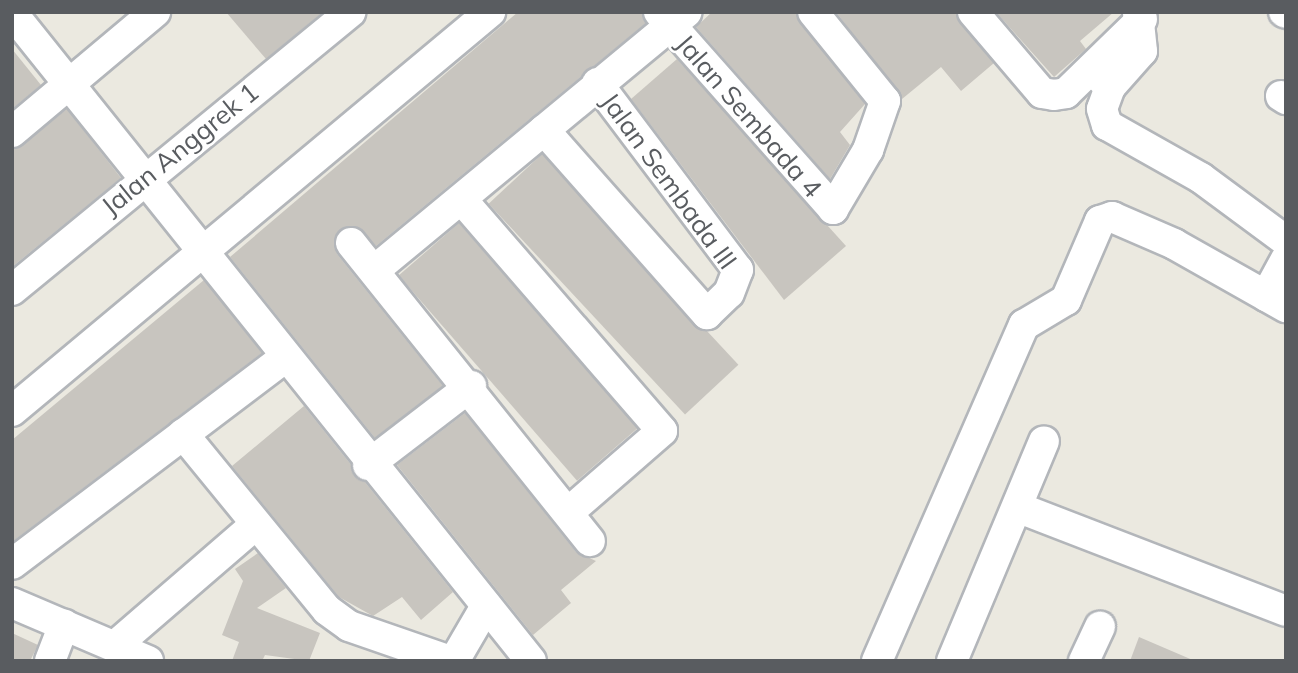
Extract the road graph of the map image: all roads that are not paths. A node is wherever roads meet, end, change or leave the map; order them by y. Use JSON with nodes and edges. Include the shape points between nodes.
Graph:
{"nodes":[{"id":1,"x":155,"y":12,"type":"edge"},
{"id":2,"x":351,"y":12,"type":"edge"},
{"id":3,"x":490,"y":12,"type":"edge"},
{"id":4,"x":813,"y":12,"type":"edge"},
{"id":5,"x":973,"y":12,"type":"edge"},
{"id":6,"x":12,"y":13,"type":"edge"},
{"id":7,"x":1140,"y":15,"type":"edge"},
{"id":8,"x":672,"y":17,"type":"edge"},
{"id":9,"x":1101,"y":78,"type":"junction"},
{"id":10,"x":597,"y":83,"type":"junction"},
{"id":11,"x":68,"y":86,"type":"junction"},
{"id":12,"x":544,"y":130,"type":"junction"},
{"id":13,"x":12,"y":132,"type":"edge"},
{"id":14,"x":140,"y":180,"type":"junction"},
{"id":15,"x":463,"y":201,"type":"junction"},
{"id":16,"x":1286,"y":241,"type":"edge"},
{"id":17,"x":351,"y":243,"type":"dead end"},
{"id":18,"x":199,"y":252,"type":"junction"},
{"id":19,"x":1286,"y":259,"type":"edge"},
{"id":20,"x":376,"y":270,"type":"junction"},
{"id":21,"x":12,"y":290,"type":"edge"},
{"id":22,"x":1276,"y":301,"type":"edge"},
{"id":23,"x":284,"y":358,"type":"junction"},
{"id":24,"x":471,"y":386,"type":"junction"},
{"id":25,"x":12,"y":411,"type":"edge"},
{"id":26,"x":183,"y":434,"type":"junction"},
{"id":27,"x":1044,"y":441,"type":"dead end"},
{"id":28,"x":368,"y":465,"type":"junction"},
{"id":29,"x":1019,"y":508,"type":"junction"},
{"id":30,"x":570,"y":512,"type":"junction"},
{"id":31,"x":256,"y":524,"type":"junction"},
{"id":32,"x":590,"y":541,"type":"dead end"},
{"id":33,"x":12,"y":564,"type":"edge"},
{"id":34,"x":12,"y":581,"type":"edge"},
{"id":35,"x":12,"y":603,"type":"edge"},
{"id":36,"x":486,"y":606,"type":"junction"},
{"id":37,"x":1286,"y":611,"type":"edge"},
{"id":38,"x":64,"y":625,"type":"junction"},
{"id":39,"x":1100,"y":626,"type":"dead end"},
{"id":40,"x":123,"y":640,"type":"junction"},
{"id":41,"x":50,"y":661,"type":"edge"},
{"id":42,"x":148,"y":661,"type":"edge"},
{"id":43,"x":452,"y":661,"type":"edge"},
{"id":44,"x":531,"y":661,"type":"edge"},
{"id":45,"x":877,"y":661,"type":"edge"},
{"id":46,"x":952,"y":661,"type":"edge"},
{"id":47,"x":1084,"y":661,"type":"edge"}],
"edges":[{"from":1,"to":11,"type":"street"},
{"from":2,"to":14,"type":"street","name":"Jalan Anggrek 1"},
{"from":3,"to":18,"type":"street"},
{"from":4,"to":8,"type":"street","name":"Jalan Sembada 4","via":[[885,101],[861,162],[836,208],[828,207]]},
{"from":5,"to":9,"type":"street","via":[[1042,93],[1066,93]]},
{"from":6,"to":11,"type":"street"},
{"from":7,"to":9,"type":"street"},
{"from":8,"to":10,"type":"street"},
{"from":9,"to":16,"type":"street","via":[[1107,125],[1201,178]]},
{"from":10,"to":12,"type":"street"},
{"from":10,"to":12,"type":"street","name":"Jalan Sembada III","via":[[738,270],[729,292],[707,314]]},
{"from":11,"to":13,"type":"street"},
{"from":11,"to":14,"type":"street"},
{"from":12,"to":15,"type":"street"},
{"from":14,"to":18,"type":"street"},
{"from":14,"to":21,"type":"street","name":"Jalan Anggrek 1"},
{"from":15,"to":20,"type":"street"},
{"from":15,"to":30,"type":"street","via":[[662,431]]},
{"from":17,"to":20,"type":"street"},
{"from":18,"to":23,"type":"street"},
{"from":18,"to":25,"type":"street"},
{"from":19,"to":22,"type":"street"},
{"from":20,"to":24,"type":"street"},
{"from":22,"to":45,"type":"street","via":[[1162,239],[1112,217],[1100,221],[1066,300],[1024,325]]},
{"from":23,"to":26,"type":"street"},
{"from":23,"to":28,"type":"street"},
{"from":24,"to":28,"type":"street"},
{"from":24,"to":30,"type":"street"},
{"from":26,"to":31,"type":"street"},
{"from":26,"to":33,"type":"street"},
{"from":27,"to":29,"type":"street"},
{"from":28,"to":36,"type":"street"},
{"from":29,"to":37,"type":"street"},
{"from":29,"to":46,"type":"street"},
{"from":30,"to":32,"type":"street"},
{"from":31,"to":40,"type":"street"},
{"from":31,"to":43,"type":"street","via":[[338,618]]},
{"from":34,"to":40,"type":"street"},
{"from":35,"to":38,"type":"street"},
{"from":36,"to":43,"type":"street"},
{"from":36,"to":44,"type":"street"},
{"from":38,"to":40,"type":"street"},
{"from":38,"to":41,"type":"street"},
{"from":39,"to":47,"type":"street"},
{"from":40,"to":42,"type":"street"}]}
